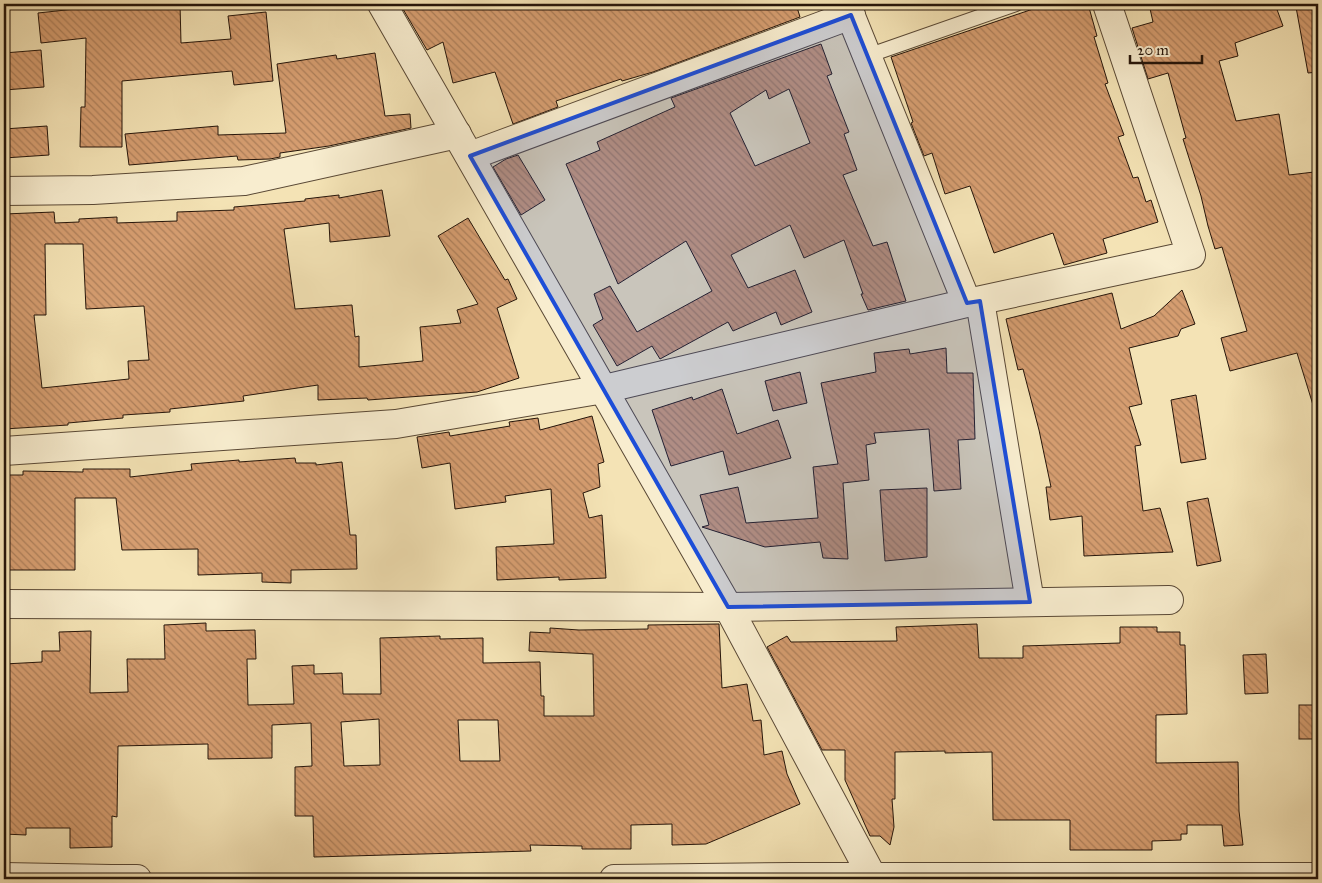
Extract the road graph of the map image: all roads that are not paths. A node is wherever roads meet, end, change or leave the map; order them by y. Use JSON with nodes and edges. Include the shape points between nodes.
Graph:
{"nodes":[{"id":1,"x":382,"y":4,"type":"edge"},
{"id":2,"x":1016,"y":4,"type":"edge"},
{"id":3,"x":1107,"y":4,"type":"edge"},
{"id":4,"x":848,"y":10,"type":"edge"},
{"id":5,"x":867,"y":56,"type":"junction"},
{"id":6,"x":463,"y":145,"type":"junction"},
{"id":7,"x":4,"y":191,"type":"edge"},
{"id":8,"x":974,"y":302,"type":"junction"},
{"id":9,"x":604,"y":389,"type":"junction"},
{"id":10,"x":4,"y":451,"type":"edge"},
{"id":11,"x":1169,"y":600,"type":"dead end"},
{"id":12,"x":1030,"y":602,"type":"junction"},
{"id":13,"x":4,"y":604,"type":"edge"},
{"id":14,"x":728,"y":607,"type":"junction"},
{"id":15,"x":4,"y":877,"type":"edge"},
{"id":16,"x":1318,"y":877,"type":"edge"},
{"id":17,"x":792,"y":878,"type":"edge"},
{"id":18,"x":873,"y":878,"type":"junction"},
{"id":19,"x":1104,"y":878,"type":"edge"},
{"id":20,"x":111,"y":879,"type":"edge"},
{"id":21,"x":136,"y":879,"type":"edge"},
{"id":22,"x":614,"y":879,"type":"edge"}],
"edges":[{"from":1,"to":6,"type":"street"},
{"from":2,"to":5,"type":"lane"},
{"from":3,"to":8,"type":"street","via":[[1190,255]]},
{"from":4,"to":5,"type":"street"},
{"from":4,"to":6,"type":"street"},
{"from":5,"to":8,"type":"street"},
{"from":6,"to":7,"type":"street","via":[[244,180],[94,190]]},
{"from":6,"to":9,"type":"street"},
{"from":8,"to":9,"type":"street"},
{"from":8,"to":12,"type":"street"},
{"from":9,"to":10,"type":"street","via":[[396,424]]},
{"from":9,"to":14,"type":"street"},
{"from":11,"to":12,"type":"street"},
{"from":12,"to":14,"type":"street"},
{"from":13,"to":14,"type":"street"},
{"from":14,"to":18,"type":"street"},
{"from":15,"to":20,"type":"street"},
{"from":16,"to":19,"type":"street"},
{"from":17,"to":18,"type":"street"},
{"from":17,"to":22,"type":"street"},
{"from":18,"to":19,"type":"street"},
{"from":20,"to":21,"type":"street"}]}
